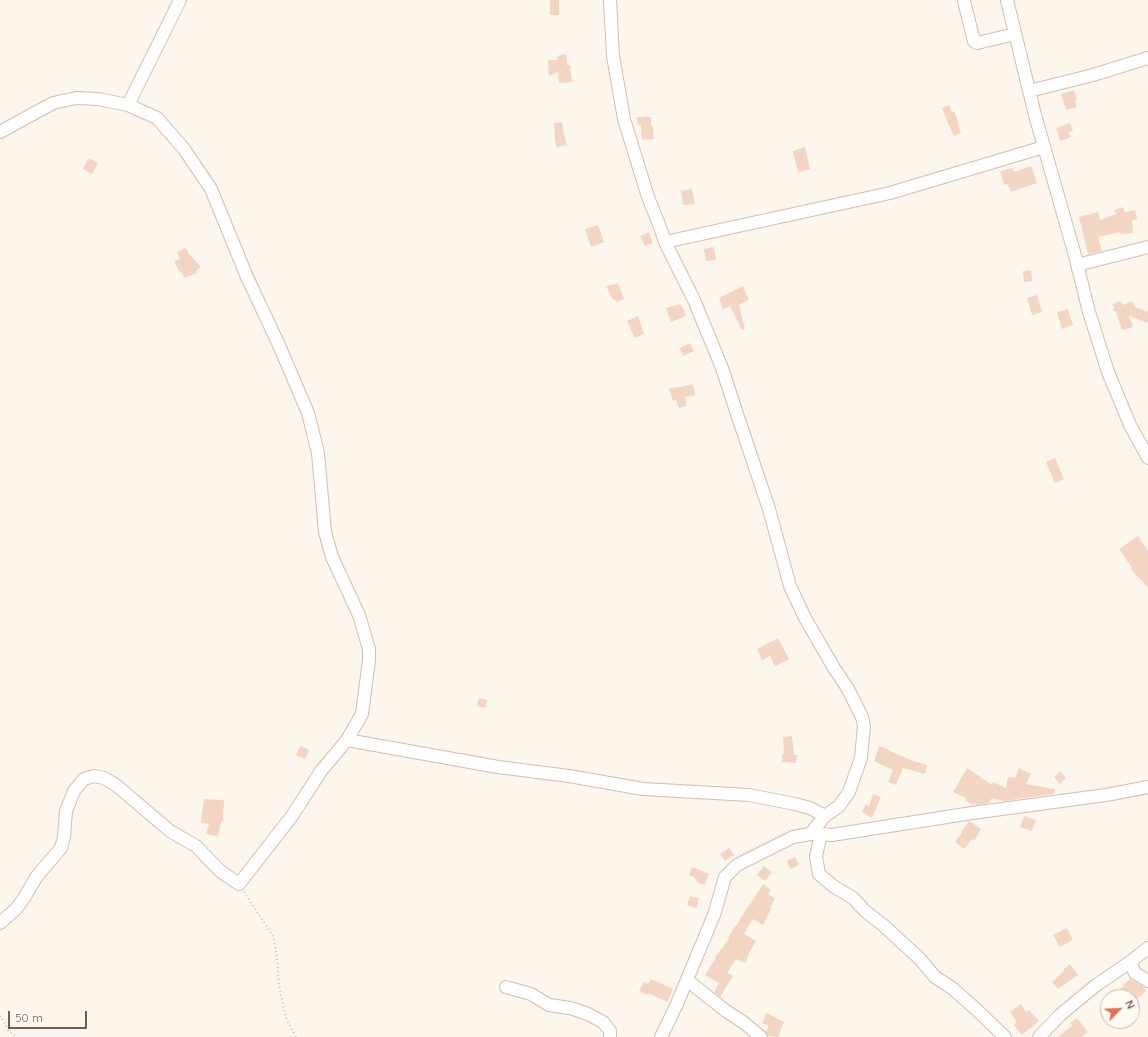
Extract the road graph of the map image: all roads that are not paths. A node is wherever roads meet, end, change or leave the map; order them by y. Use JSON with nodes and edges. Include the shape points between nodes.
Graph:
{"nodes":[{"id":1,"x":180,"y":0,"type":"edge"},
{"id":2,"x":610,"y":0,"type":"edge"},
{"id":3,"x":1007,"y":0,"type":"edge"},
{"id":4,"x":964,"y":1,"type":"dead end"},
{"id":5,"x":1015,"y":34,"type":"junction"},
{"id":6,"x":1148,"y":58,"type":"edge"},
{"id":7,"x":1029,"y":91,"type":"junction"},
{"id":8,"x":128,"y":105,"type":"junction"},
{"id":9,"x":0,"y":132,"type":"edge"},
{"id":10,"x":1044,"y":147,"type":"junction"},
{"id":11,"x":665,"y":242,"type":"junction"},
{"id":12,"x":1148,"y":247,"type":"edge"},
{"id":13,"x":1077,"y":265,"type":"junction"},
{"id":14,"x":1143,"y":440,"type":"edge"},
{"id":15,"x":1148,"y":458,"type":"edge"},
{"id":16,"x":347,"y":740,"type":"junction"},
{"id":17,"x":1148,"y":787,"type":"edge"},
{"id":18,"x":825,"y":816,"type":"junction"},
{"id":19,"x":815,"y":834,"type":"junction"},
{"id":20,"x":0,"y":923,"type":"edge"},
{"id":21,"x":1148,"y":948,"type":"edge"},
{"id":22,"x":1130,"y":962,"type":"junction"},
{"id":23,"x":687,"y":980,"type":"junction"},
{"id":24,"x":1148,"y":981,"type":"edge"},
{"id":25,"x":506,"y":987,"type":"dead end"},
{"id":26,"x":610,"y":1037,"type":"edge"},
{"id":27,"x":661,"y":1037,"type":"edge"},
{"id":28,"x":761,"y":1037,"type":"edge"},
{"id":29,"x":1005,"y":1037,"type":"edge"},
{"id":30,"x":1039,"y":1037,"type":"edge"}],
"edges":[{"from":1,"to":8,"type":"street"},
{"from":2,"to":11,"type":"street","via":[[614,56],[624,119]]},
{"from":3,"to":5,"type":"street"},
{"from":4,"to":5,"type":"street","via":[[974,41],[977,43]]},
{"from":5,"to":7,"type":"street"},
{"from":6,"to":7,"type":"street"},
{"from":7,"to":10,"type":"street"},
{"from":8,"to":9,"type":"street","via":[[98,99],[64,100],[53,103]]},
{"from":8,"to":16,"type":"street","via":[[157,118],[184,149],[211,189],[308,413],[318,453],[328,545],[360,615],[369,649],[362,714]]},
{"from":10,"to":11,"type":"street","via":[[890,194]]},
{"from":10,"to":13,"type":"street"},
{"from":11,"to":18,"type":"street","via":[[694,300],[722,368],[769,509],[790,586],[805,618],[862,717],[864,726],[861,758],[849,792],[839,806]]},
{"from":12,"to":13,"type":"street"},
{"from":13,"to":14,"type":"street","via":[[1108,372],[1130,425]]},
{"from":14,"to":15,"type":"street"},
{"from":16,"to":18,"type":"street","via":[[643,789],[749,795],[810,808]]},
{"from":16,"to":20,"type":"street","via":[[321,771],[292,816],[239,884],[220,871],[196,846],[170,831],[116,785],[94,776],[84,779],[74,791],[66,811],[61,848],[37,876],[16,909]]},
{"from":17,"to":19,"type":"street","via":[[832,835]]},
{"from":18,"to":19,"type":"street"},
{"from":19,"to":23,"type":"street","via":[[793,837],[737,865],[725,877],[714,915]]},
{"from":19,"to":29,"type":"street","via":[[819,874],[853,898],[920,959],[935,977],[952,988]]},
{"from":21,"to":22,"type":"street"},
{"from":22,"to":24,"type":"street","via":[[1135,973]]},
{"from":22,"to":30,"type":"street","via":[[1095,986],[1060,1015]]},
{"from":23,"to":27,"type":"street"},
{"from":23,"to":28,"type":"street"},
{"from":25,"to":26,"type":"street","via":[[531,994],[549,1005],[588,1014],[603,1022],[610,1031]]}]}
